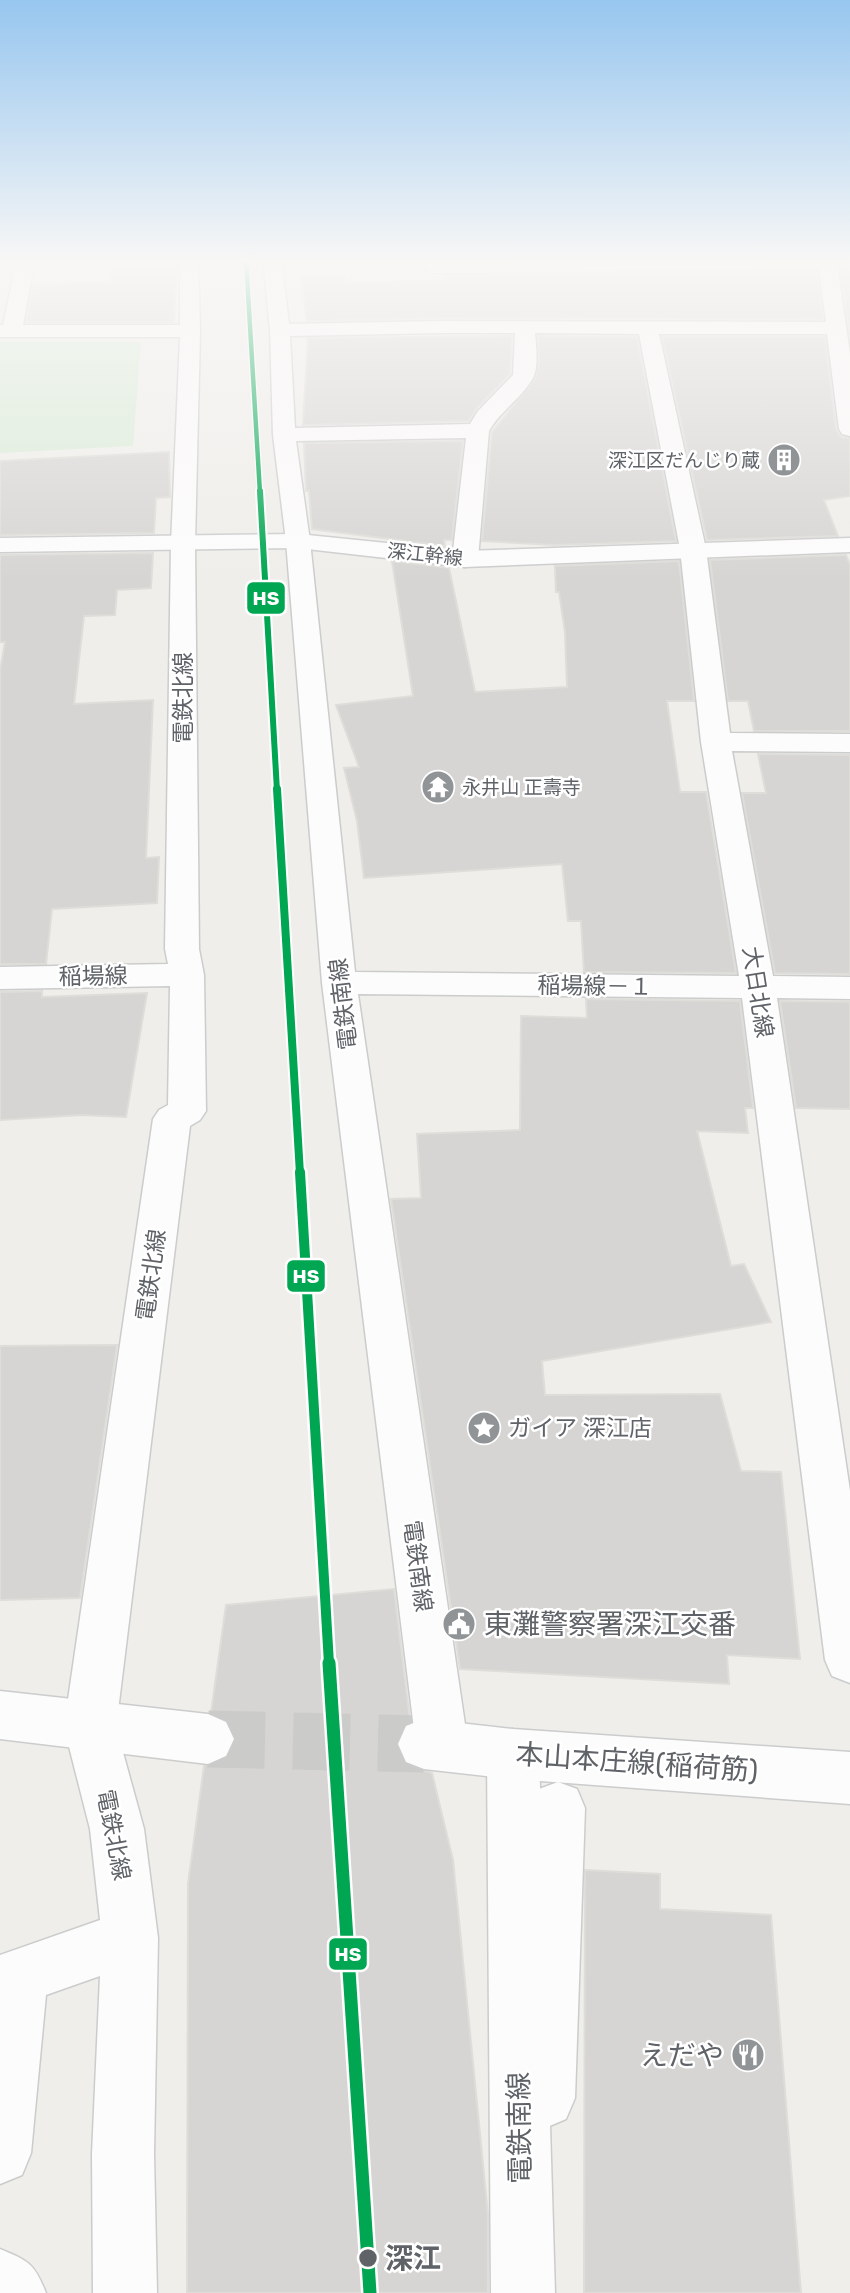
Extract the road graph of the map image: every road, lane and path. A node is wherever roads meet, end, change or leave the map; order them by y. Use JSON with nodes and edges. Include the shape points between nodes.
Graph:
{"nodes":[{"id":1,"x":189,"y":366,"type":"edge"},
{"id":2,"x":281,"y":366,"type":"edge"},
{"id":3,"x":525,"y":366,"type":"edge"},
{"id":4,"x":656,"y":366,"type":"edge"},
{"id":5,"x":842,"y":366,"type":"edge"},
{"id":6,"x":850,"y":429,"type":"edge"},
{"id":7,"x":478,"y":431,"type":"junction"},
{"id":8,"x":284,"y":435,"type":"junction"},
{"id":9,"x":298,"y":541,"type":"junction"},
{"id":10,"x":183,"y":544,"type":"junction"},
{"id":11,"x":0,"y":545,"type":"edge"},
{"id":12,"x":850,"y":545,"type":"edge"},
{"id":13,"x":693,"y":549,"type":"junction"},
{"id":14,"x":466,"y":559,"type":"junction"},
{"id":15,"x":716,"y":742,"type":"junction"},
{"id":16,"x":850,"y":743,"type":"edge"},
{"id":17,"x":187,"y":975,"type":"junction"},
{"id":18,"x":0,"y":978,"type":"edge"},
{"id":19,"x":339,"y":983,"type":"junction"},
{"id":20,"x":758,"y":987,"type":"junction"},
{"id":21,"x":850,"y":988,"type":"edge"},
{"id":22,"x":850,"y":1660,"type":"edge"},
{"id":23,"x":0,"y":1715,"type":"edge"},
{"id":24,"x":90,"y":1727,"type":"junction"},
{"id":25,"x":208,"y":1739,"type":"tunnel mouth"},
{"id":26,"x":433,"y":1745,"type":"joint"},
{"id":27,"x":513,"y":1754,"type":"junction"},
{"id":28,"x":850,"y":1778,"type":"edge"},
{"id":29,"x":558,"y":1808,"type":"dead end"},
{"id":30,"x":130,"y":1938,"type":"junction"},
{"id":31,"x":0,"y":2153,"type":"edge"},
{"id":32,"x":0,"y":2281,"type":"edge"},
{"id":33,"x":14,"y":2293,"type":"edge"},
{"id":34,"x":125,"y":2293,"type":"edge"},
{"id":35,"x":523,"y":2293,"type":"edge"},
{"id":36,"x":544,"y":2293,"type":"edge"}],
"edges":[{"from":1,"to":10,"type":"street","name":"電鉄北線"},
{"from":2,"to":8,"type":"street","name":"電鉄南線"},
{"from":3,"to":7,"type":"street","via":[[523,377]]},
{"from":4,"to":13,"type":"street","name":"大日北線"},
{"from":5,"to":6,"type":"street"},
{"from":7,"to":8,"type":"street"},
{"from":7,"to":14,"type":"street"},
{"from":8,"to":9,"type":"street","name":"電鉄南線"},
{"from":9,"to":10,"type":"street","name":"深江幹線"},
{"from":9,"to":14,"type":"street","name":"深江幹線"},
{"from":9,"to":19,"type":"street","name":"電鉄南線"},
{"from":10,"to":11,"type":"street","name":"深江幹線"},
{"from":10,"to":17,"type":"street","name":"電鉄北線","via":[[182,949]]},
{"from":12,"to":13,"type":"street","name":"深江幹線"},
{"from":13,"to":14,"type":"street","name":"深江幹線"},
{"from":13,"to":15,"type":"street","name":"大日北線"},
{"from":15,"to":16,"type":"street"},
{"from":15,"to":20,"type":"street","name":"大日北線"},
{"from":17,"to":18,"type":"street","name":"稲場線"},
{"from":17,"to":24,"type":"street","name":"電鉄北線","via":[[187,1111],[172,1119]]},
{"from":19,"to":20,"type":"street","name":"稲場線－１"},
{"from":19,"to":26,"type":"street","name":"電鉄南線"},
{"from":20,"to":21,"type":"street","name":"稲場線－１"},
{"from":20,"to":22,"type":"street","name":"大日北線"},
{"from":23,"to":24,"type":"street"},
{"from":24,"to":25,"type":"street"},
{"from":24,"to":30,"type":"street","name":"電鉄北線","via":[[117,1829]]},
{"from":26,"to":27,"type":"street","name":"本山本庄線(稲荷筋)"},
{"from":27,"to":28,"type":"street","name":"本山本庄線(稲荷筋)"},
{"from":27,"to":35,"type":"street","name":"電鉄南線"},
{"from":29,"to":36,"type":"street","via":[[544,2131]]},
{"from":30,"to":31,"type":"street","via":[[19,1976]]},
{"from":30,"to":34,"type":"street","name":"電鉄北線","via":[[122,2154]]},
{"from":32,"to":33,"type":"street"}]}
